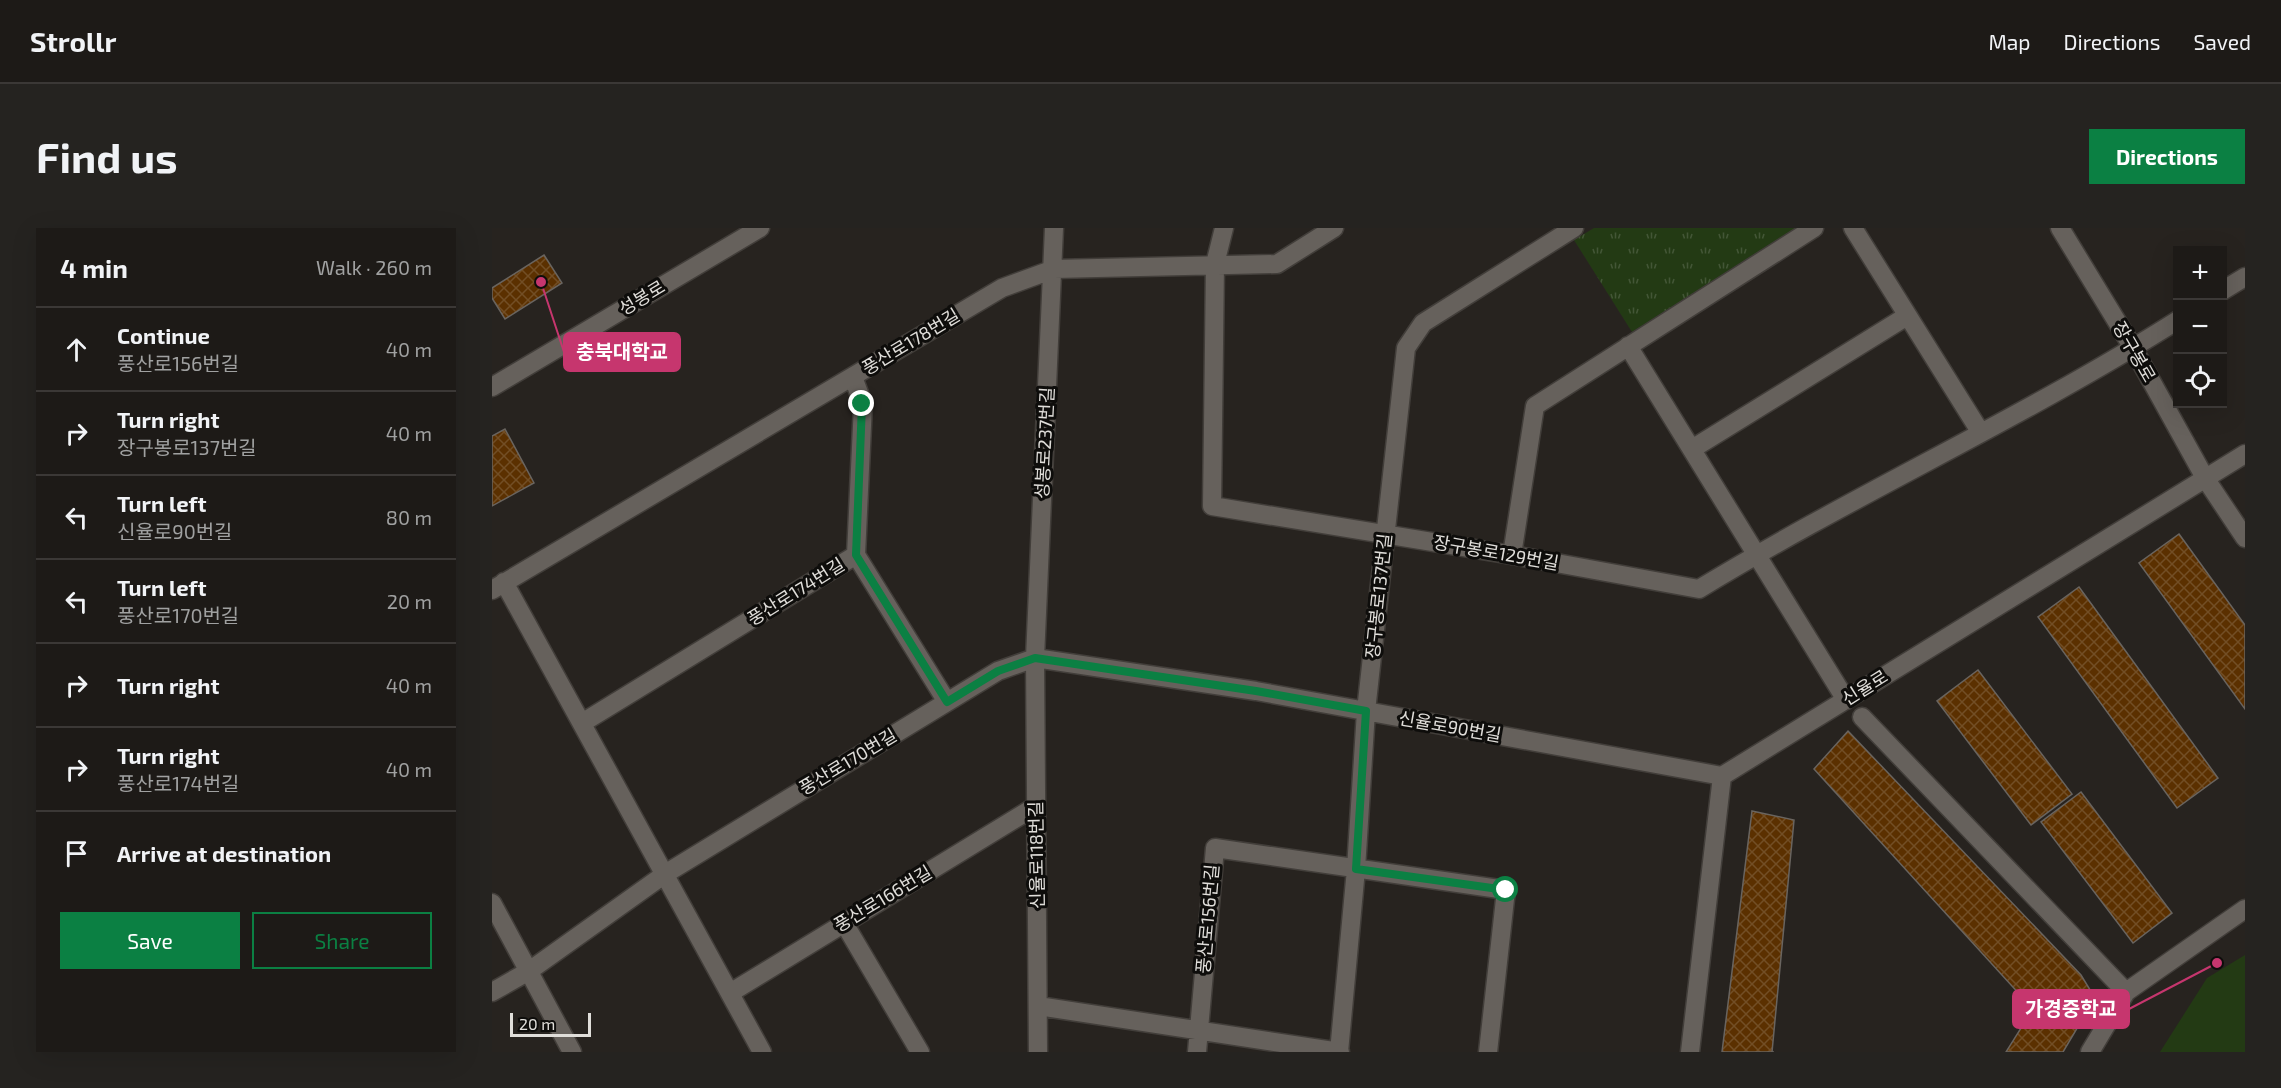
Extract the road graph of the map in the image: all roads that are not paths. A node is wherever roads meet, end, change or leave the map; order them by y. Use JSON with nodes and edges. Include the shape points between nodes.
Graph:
{"nodes":[{"id":1,"x":760,"y":228,"type":"edge"},
{"id":2,"x":1054,"y":228,"type":"edge"},
{"id":3,"x":1224,"y":228,"type":"edge"},
{"id":4,"x":1334,"y":228,"type":"edge"},
{"id":5,"x":1814,"y":228,"type":"edge"},
{"id":6,"x":1852,"y":228,"type":"edge"},
{"id":7,"x":2060,"y":228,"type":"edge"},
{"id":8,"x":1566,"y":230,"type":"edge"},
{"id":9,"x":1215,"y":264,"type":"junction"},
{"id":10,"x":1054,"y":269,"type":"junction"},
{"id":11,"x":2245,"y":277,"type":"edge"},
{"id":12,"x":2227,"y":288,"type":"edge"},
{"id":13,"x":1907,"y":316,"type":"junction"},
{"id":14,"x":2173,"y":323,"type":"edge"},
{"id":15,"x":1628,"y":346,"type":"junction"},
{"id":16,"x":2133,"y":348,"type":"junction"},
{"id":17,"x":853,"y":377,"type":"junction"},
{"id":18,"x":492,"y":387,"type":"edge"},
{"id":19,"x":1982,"y":433,"type":"junction"},
{"id":20,"x":1692,"y":449,"type":"junction"},
{"id":21,"x":2245,"y":454,"type":"edge"},
{"id":22,"x":2205,"y":478,"type":"junction"},
{"id":23,"x":1385,"y":535,"type":"junction"},
{"id":24,"x":2245,"y":538,"type":"edge"},
{"id":25,"x":1758,"y":554,"type":"junction"},
{"id":26,"x":856,"y":555,"type":"junction"},
{"id":27,"x":1512,"y":555,"type":"junction"},
{"id":28,"x":498,"y":586,"type":"edge"},
{"id":29,"x":1035,"y":658,"type":"junction"},
{"id":30,"x":1846,"y":700,"type":"junction"},
{"id":31,"x":947,"y":702,"type":"junction"},
{"id":32,"x":1366,"y":711,"type":"junction"},
{"id":33,"x":1862,"y":717,"type":"dead end"},
{"id":34,"x":582,"y":723,"type":"junction"},
{"id":35,"x":1722,"y":776,"type":"junction"},
{"id":36,"x":1036,"y":806,"type":"junction"},
{"id":37,"x":1356,"y":869,"type":"junction"},
{"id":38,"x":665,"y":874,"type":"junction"},
{"id":39,"x":492,"y":903,"type":"edge"},
{"id":40,"x":2245,"y":909,"type":"edge"},
{"id":41,"x":844,"y":923,"type":"junction"},
{"id":42,"x":529,"y":971,"type":"junction"},
{"id":43,"x":492,"y":992,"type":"edge"},
{"id":44,"x":2126,"y":992,"type":"junction"},
{"id":45,"x":730,"y":993,"type":"junction"},
{"id":46,"x":1038,"y":1006,"type":"junction"},
{"id":47,"x":1199,"y":1030,"type":"junction"},
{"id":48,"x":572,"y":1052,"type":"edge"},
{"id":49,"x":762,"y":1052,"type":"edge"},
{"id":50,"x":920,"y":1052,"type":"edge"},
{"id":51,"x":1038,"y":1052,"type":"edge"},
{"id":52,"x":1197,"y":1052,"type":"edge"},
{"id":53,"x":1340,"y":1052,"type":"edge"},
{"id":54,"x":1488,"y":1052,"type":"edge"},
{"id":55,"x":1690,"y":1052,"type":"edge"},
{"id":56,"x":2090,"y":1052,"type":"edge"}],
"edges":[{"from":1,"to":18,"type":"street","name":"성봉로"},
{"from":2,"to":10,"type":"street","name":"성봉로237번길"},
{"from":3,"to":9,"type":"street"},
{"from":4,"to":9,"type":"street","name":"풍산로178번길","via":[[1276,264]]},
{"from":5,"to":15,"type":"street"},
{"from":6,"to":13,"type":"street"},
{"from":7,"to":16,"type":"street","name":"장구봉로"},
{"from":8,"to":23,"type":"street","name":"장구봉로137번길","via":[[1423,322],[1406,348]]},
{"from":9,"to":10,"type":"street","name":"풍산로178번길"},
{"from":9,"to":23,"type":"street","name":"장구봉로129번길","via":[[1212,506]]},
{"from":10,"to":17,"type":"street","name":"풍산로178번길","via":[[1002,288]]},
{"from":10,"to":29,"type":"street","name":"성봉로237번길"},
{"from":11,"to":12,"type":"street"},
{"from":13,"to":19,"type":"street"},
{"from":13,"to":20,"type":"street"},
{"from":14,"to":16,"type":"street","name":"장구봉로129번길"},
{"from":15,"to":20,"type":"street"},
{"from":15,"to":27,"type":"street","via":[[1535,406]]},
{"from":16,"to":19,"type":"street","name":"장구봉로129번길"},
{"from":16,"to":22,"type":"street","name":"장구봉로"},
{"from":17,"to":26,"type":"street","name":"풍산로174번길","via":[[862,404]]},
{"from":17,"to":28,"type":"street","name":"풍산로178번길"},
{"from":19,"to":25,"type":"street","name":"장구봉로129번길"},
{"from":20,"to":25,"type":"street"},
{"from":21,"to":22,"type":"street","name":"신율로"},
{"from":22,"to":24,"type":"street","name":"장구봉로"},
{"from":22,"to":30,"type":"street","name":"신율로"},
{"from":23,"to":27,"type":"street","name":"장구봉로129번길"},
{"from":23,"to":32,"type":"street","name":"장구봉로137번길"},
{"from":25,"to":27,"type":"street","name":"장구봉로129번길","via":[[1699,590]]},
{"from":25,"to":30,"type":"street"},
{"from":26,"to":31,"type":"street"},
{"from":26,"to":34,"type":"street","name":"풍산로174번길"},
{"from":28,"to":34,"type":"street"},
{"from":29,"to":31,"type":"street","name":"풍산로170번길","via":[[998,671]]},
{"from":29,"to":32,"type":"street","name":"신율로90번길"},
{"from":29,"to":36,"type":"street","name":"신율로118번길"},
{"from":30,"to":35,"type":"street","name":"신율로"},
{"from":31,"to":38,"type":"street","name":"풍산로170번길"},
{"from":32,"to":35,"type":"street","name":"신율로90번길"},
{"from":32,"to":37,"type":"street","name":"장구봉로137번길"},
{"from":33,"to":44,"type":"street"},
{"from":34,"to":38,"type":"street"},
{"from":35,"to":55,"type":"street"},
{"from":36,"to":41,"type":"street","name":"풍산로166번길"},
{"from":36,"to":46,"type":"street","name":"신율로118번길"},
{"from":37,"to":47,"type":"street","name":"풍산로156번길","via":[[1215,848]]},
{"from":37,"to":53,"type":"street","name":"장구봉로137번길"},
{"from":37,"to":54,"type":"street","name":"풍산로156번길","via":[[1506,890]]},
{"from":38,"to":42,"type":"street","name":"풍산로170번길"},
{"from":38,"to":45,"type":"street"},
{"from":39,"to":42,"type":"street"},
{"from":40,"to":44,"type":"street"},
{"from":41,"to":45,"type":"street","name":"풍산로166번길"},
{"from":41,"to":50,"type":"street"},
{"from":42,"to":43,"type":"street","name":"풍산로170번길"},
{"from":42,"to":48,"type":"street"},
{"from":44,"to":56,"type":"street"},
{"from":45,"to":49,"type":"street"},
{"from":46,"to":47,"type":"street"},
{"from":46,"to":51,"type":"street","name":"신율로118번길"},
{"from":47,"to":52,"type":"street","name":"풍산로156번길"},
{"from":47,"to":53,"type":"street"}]}
